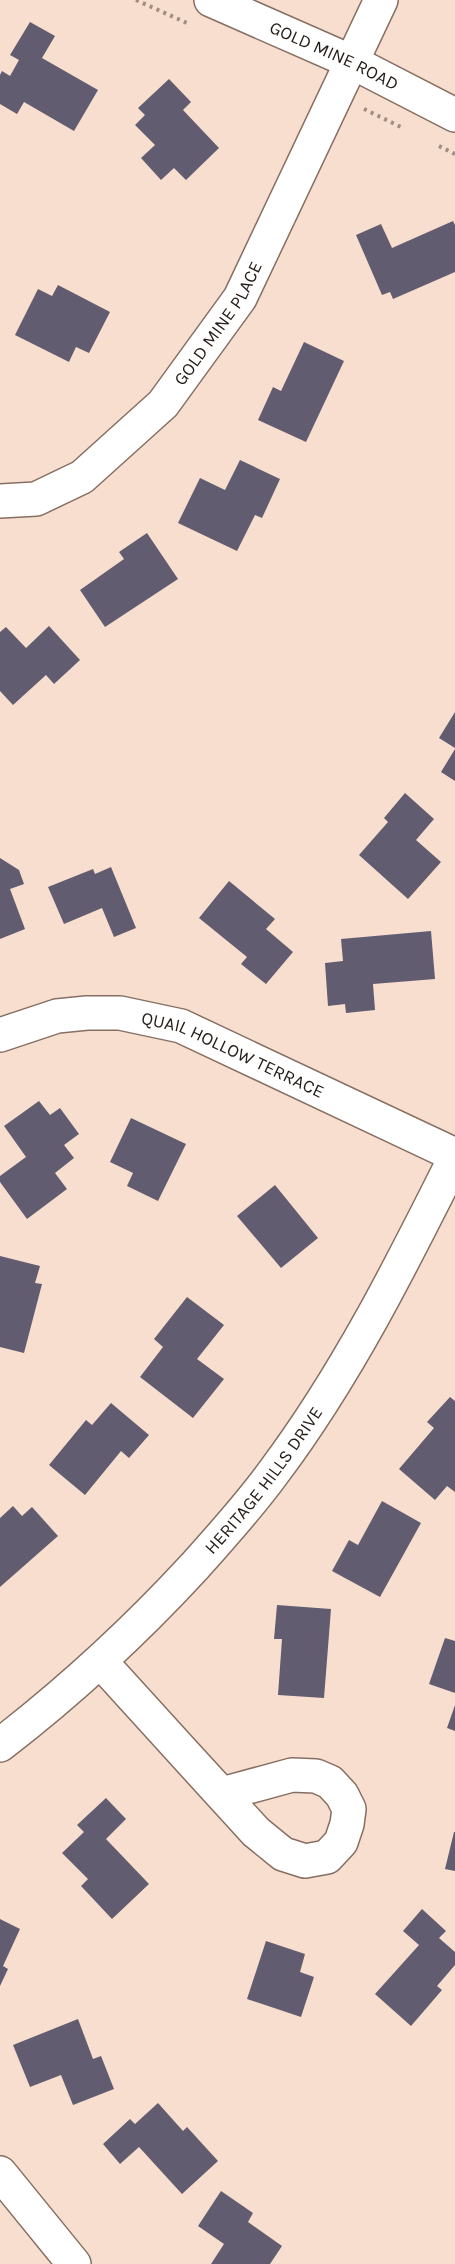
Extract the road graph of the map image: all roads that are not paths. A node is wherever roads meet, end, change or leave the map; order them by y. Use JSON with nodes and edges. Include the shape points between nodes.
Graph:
{"nodes":[{"id":1,"x":211,"y":0,"type":"edge"},
{"id":2,"x":381,"y":0,"type":"edge"},
{"id":3,"x":352,"y":62,"type":"junction"},
{"id":4,"x":455,"y":115,"type":"edge"},
{"id":5,"x":0,"y":501,"type":"edge"},
{"id":6,"x":0,"y":1035,"type":"edge"},
{"id":7,"x":455,"y":1156,"type":"edge"},
{"id":8,"x":101,"y":1662,"type":"junction"},
{"id":9,"x":0,"y":1745,"type":"edge"},
{"id":10,"x":222,"y":1794,"type":"dead end"},
{"id":11,"x":0,"y":2174,"type":"edge"},
{"id":12,"x":74,"y":2264,"type":"edge"}],
"edges":[{"from":1,"to":3,"type":"street","name":"GOLD MINE ROAD"},
{"from":2,"to":3,"type":"street","name":"GOLD MINE PLACE"},
{"from":3,"to":4,"type":"street","name":"GOLD MINE ROAD"},
{"from":3,"to":5,"type":"street","name":"GOLD MINE PLACE","via":[[240,298],[163,404],[81,477],[36,499]]},
{"from":6,"to":7,"type":"street","name":"QUAIL HOLLOW TERRACE","via":[[57,1016],[87,1013],[120,1013],[181,1026]]},
{"from":7,"to":8,"type":"street","name":"HERITAGE HILLS DRIVE","via":[[409,1251],[365,1329],[273,1474],[216,1543]]},
{"from":8,"to":9,"type":"street","name":"HERITAGE HILLS DRIVE"},
{"from":8,"to":10,"type":"street"},
{"from":11,"to":12,"type":"street"}]}
